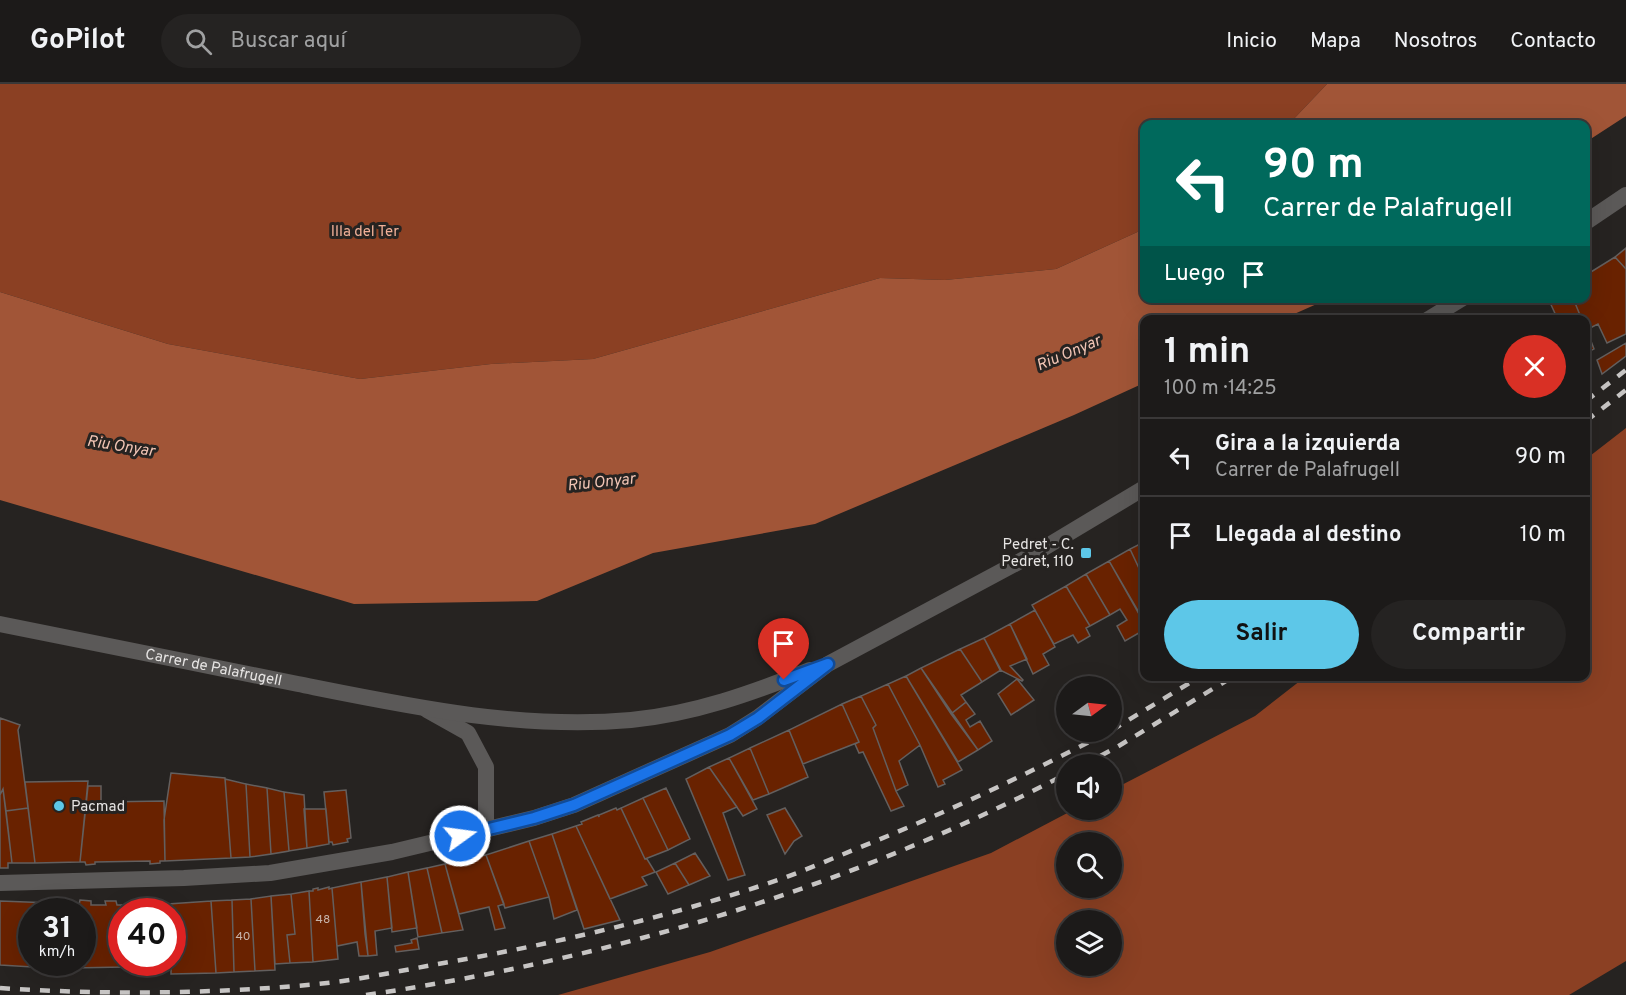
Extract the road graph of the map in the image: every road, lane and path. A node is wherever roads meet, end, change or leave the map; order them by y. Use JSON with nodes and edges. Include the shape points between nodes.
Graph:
{"nodes":[{"id":1,"x":1626,"y":195,"type":"edge"},
{"id":2,"x":1590,"y":219,"type":"edge"},
{"id":3,"x":1455,"y":303,"type":"edge"},
{"id":4,"x":1436,"y":315,"type":"edge"},
{"id":5,"x":1140,"y":490,"type":"edge"},
{"id":6,"x":0,"y":624,"type":"edge"},
{"id":7,"x":828,"y":664,"type":"junction"},
{"id":8,"x":427,"y":710,"type":"junction"},
{"id":9,"x":486,"y":830,"type":"junction"},
{"id":10,"x":0,"y":883,"type":"edge"}],
"edges":[{"from":1,"to":2,"type":"street"},
{"from":3,"to":4,"type":"street"},
{"from":5,"to":7,"type":"street","via":[[1039,551]]},
{"from":6,"to":8,"type":"street","name":"Carrer de Palafrugell"},
{"from":7,"to":8,"type":"street","name":"Carrer de Palafrugell","via":[[740,697],[631,720],[542,722]]},
{"from":7,"to":9,"type":"street","via":[[730,735],[574,805]]},
{"from":8,"to":9,"type":"street","name":"Carrer de Palafrugell","via":[[468,733],[486,767]]},
{"from":9,"to":10,"type":"street","via":[[382,855],[270,873]]}]}
